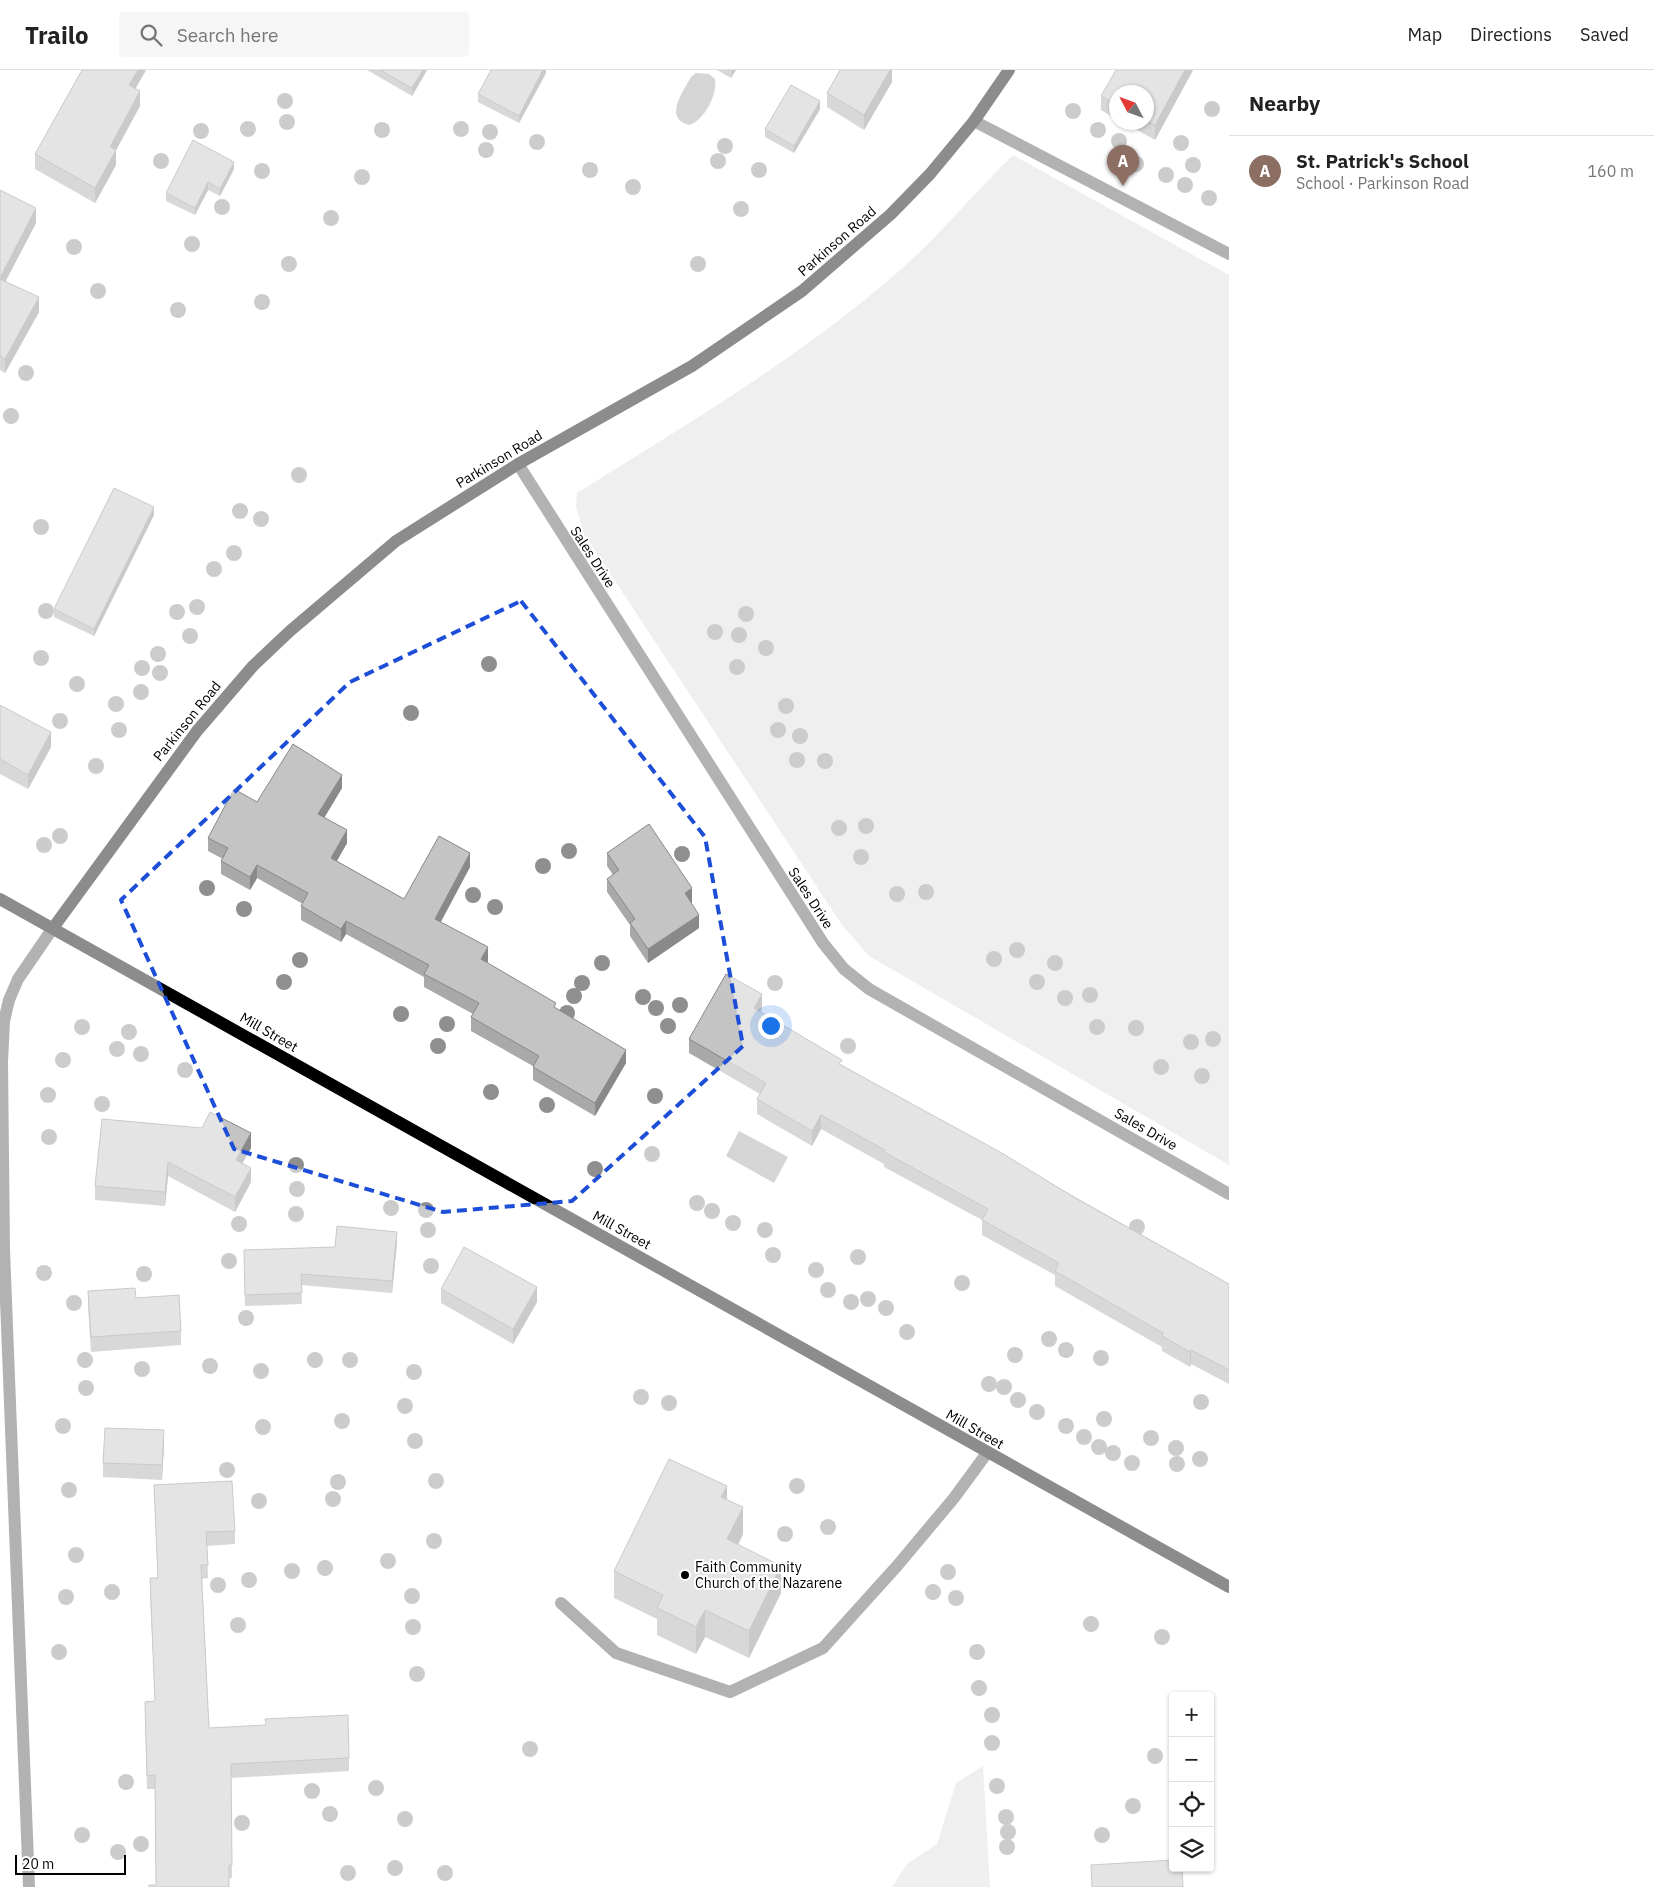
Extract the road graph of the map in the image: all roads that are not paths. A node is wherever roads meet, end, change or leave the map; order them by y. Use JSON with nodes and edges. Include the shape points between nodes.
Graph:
{"nodes":[{"id":1,"x":1009,"y":70,"type":"edge"},
{"id":2,"x":974,"y":121,"type":"junction"},
{"id":3,"x":1229,"y":254,"type":"edge"},
{"id":4,"x":518,"y":464,"type":"junction"},
{"id":5,"x":0,"y":899,"type":"edge"},
{"id":6,"x":53,"y":928,"type":"junction"},
{"id":7,"x":1229,"y":1194,"type":"edge"},
{"id":8,"x":988,"y":1453,"type":"junction"},
{"id":9,"x":1229,"y":1587,"type":"edge"},
{"id":10,"x":561,"y":1603,"type":"dead end"},
{"id":11,"x":29,"y":1887,"type":"edge"}],
"edges":[{"from":1,"to":2,"type":"main road","name":"Parkinson Road"},
{"from":2,"to":3,"type":"street"},
{"from":2,"to":4,"type":"main road","name":"Parkinson Road","via":[[891,214],[802,291],[692,366]]},
{"from":4,"to":6,"type":"main road","name":"Parkinson Road","via":[[396,541],[326,598],[253,666],[206,719],[159,780]]},
{"from":4,"to":7,"type":"street","name":"Sales Drive","via":[[807,919],[844,969],[869,989]]},
{"from":5,"to":6,"type":"main road","name":"Mill Street"},
{"from":6,"to":8,"type":"main road","name":"Mill Street"},
{"from":6,"to":11,"type":"street","via":[[18,979],[9,1000],[4,1021],[2,1062],[4,1250]]},
{"from":8,"to":9,"type":"main road","name":"Mill Street"},
{"from":8,"to":10,"type":"street","via":[[898,1566],[823,1648],[730,1692],[616,1653]]}]}
